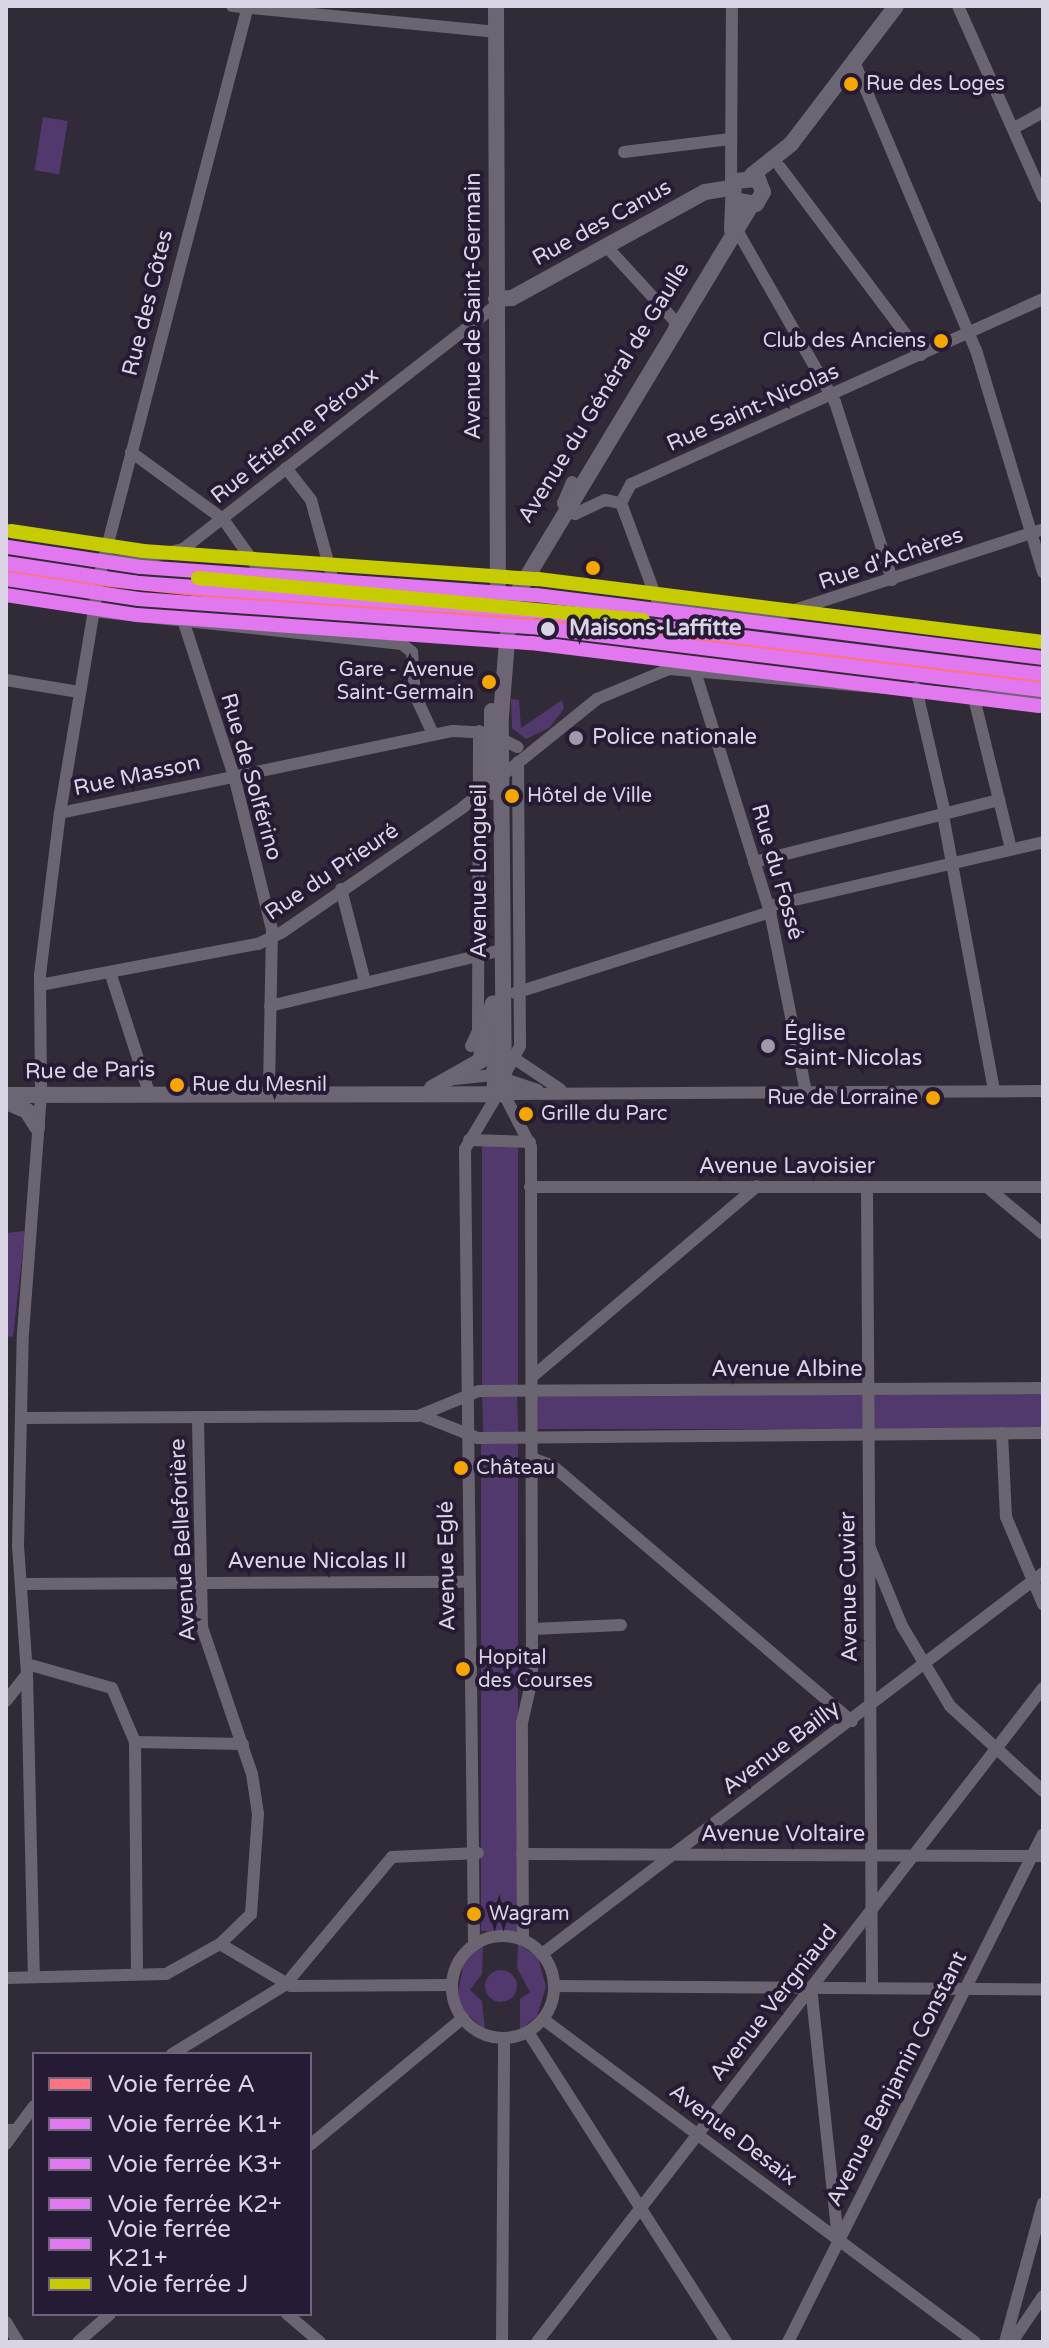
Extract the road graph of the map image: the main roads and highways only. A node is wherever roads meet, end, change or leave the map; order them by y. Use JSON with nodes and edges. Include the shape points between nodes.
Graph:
{"nodes":[{"id":1,"x":496,"y":6,"type":"edge"},
{"id":2,"x":896,"y":6,"type":"edge"},
{"id":3,"x":904,"y":6,"type":"edge"},
{"id":4,"x":872,"y":42,"type":"junction"},
{"id":5,"x":843,"y":80,"type":"junction"},
{"id":6,"x":753,"y":179,"type":"junction"},
{"id":7,"x":736,"y":195,"type":"junction"},
{"id":8,"x":496,"y":302,"type":"junction"},
{"id":9,"x":505,"y":605,"type":"junction"},
{"id":10,"x":500,"y":648,"type":"joint"},
{"id":11,"x":498,"y":951,"type":"junction"},
{"id":12,"x":477,"y":1052,"type":"joint"},
{"id":13,"x":498,"y":1085,"type":"joint"},
{"id":14,"x":415,"y":1091,"type":"junction"},
{"id":15,"x":6,"y":1095,"type":"edge"},
{"id":16,"x":6,"y":1102,"type":"edge"},
{"id":17,"x":37,"y":1127,"type":"road end"}],
"edges":[{"from":1,"to":8,"type":"main road","name":"Avenue de Saint-Germain"},
{"from":2,"to":4,"type":"main road"},
{"from":3,"to":4,"type":"main road"},
{"from":4,"to":5,"type":"main road"},
{"from":5,"to":6,"type":"main road","via":[[781,155]]},
{"from":5,"to":6,"type":"main road","via":[[780,167]]},
{"from":6,"to":7,"type":"main road"},
{"from":6,"to":7,"type":"main road","via":[[761,199]]},
{"from":7,"to":8,"type":"main road","name":"Rue des Canus","via":[[705,192]]},
{"from":7,"to":9,"type":"main road","name":"Avenue du Général de Gaulle","via":[[733,227],[572,482]]},
{"from":7,"to":9,"type":"main road","name":"Avenue du Général de Gaulle","via":[[738,232]]},
{"from":8,"to":9,"type":"main road","name":"Avenue de Saint-Germain"},
{"from":9,"to":10,"type":"main road","name":"Avenue de Saint-Germain"},
{"from":10,"to":11,"type":"main road","name":"Avenue Longueil"},
{"from":11,"to":12,"type":"main road","name":"Avenue Longueil","via":[[492,1020]]},
{"from":11,"to":13,"type":"main road","name":"Avenue Longueil","via":[[510,1056]]},
{"from":12,"to":14,"type":"main road","name":"Rue de Paris","via":[[455,1079]]},
{"from":13,"to":14,"type":"main road","name":"Rue de Paris"},
{"from":14,"to":15,"type":"main road","name":"Rue de Paris"},
{"from":16,"to":17,"type":"main road","via":[[27,1111]]}]}
